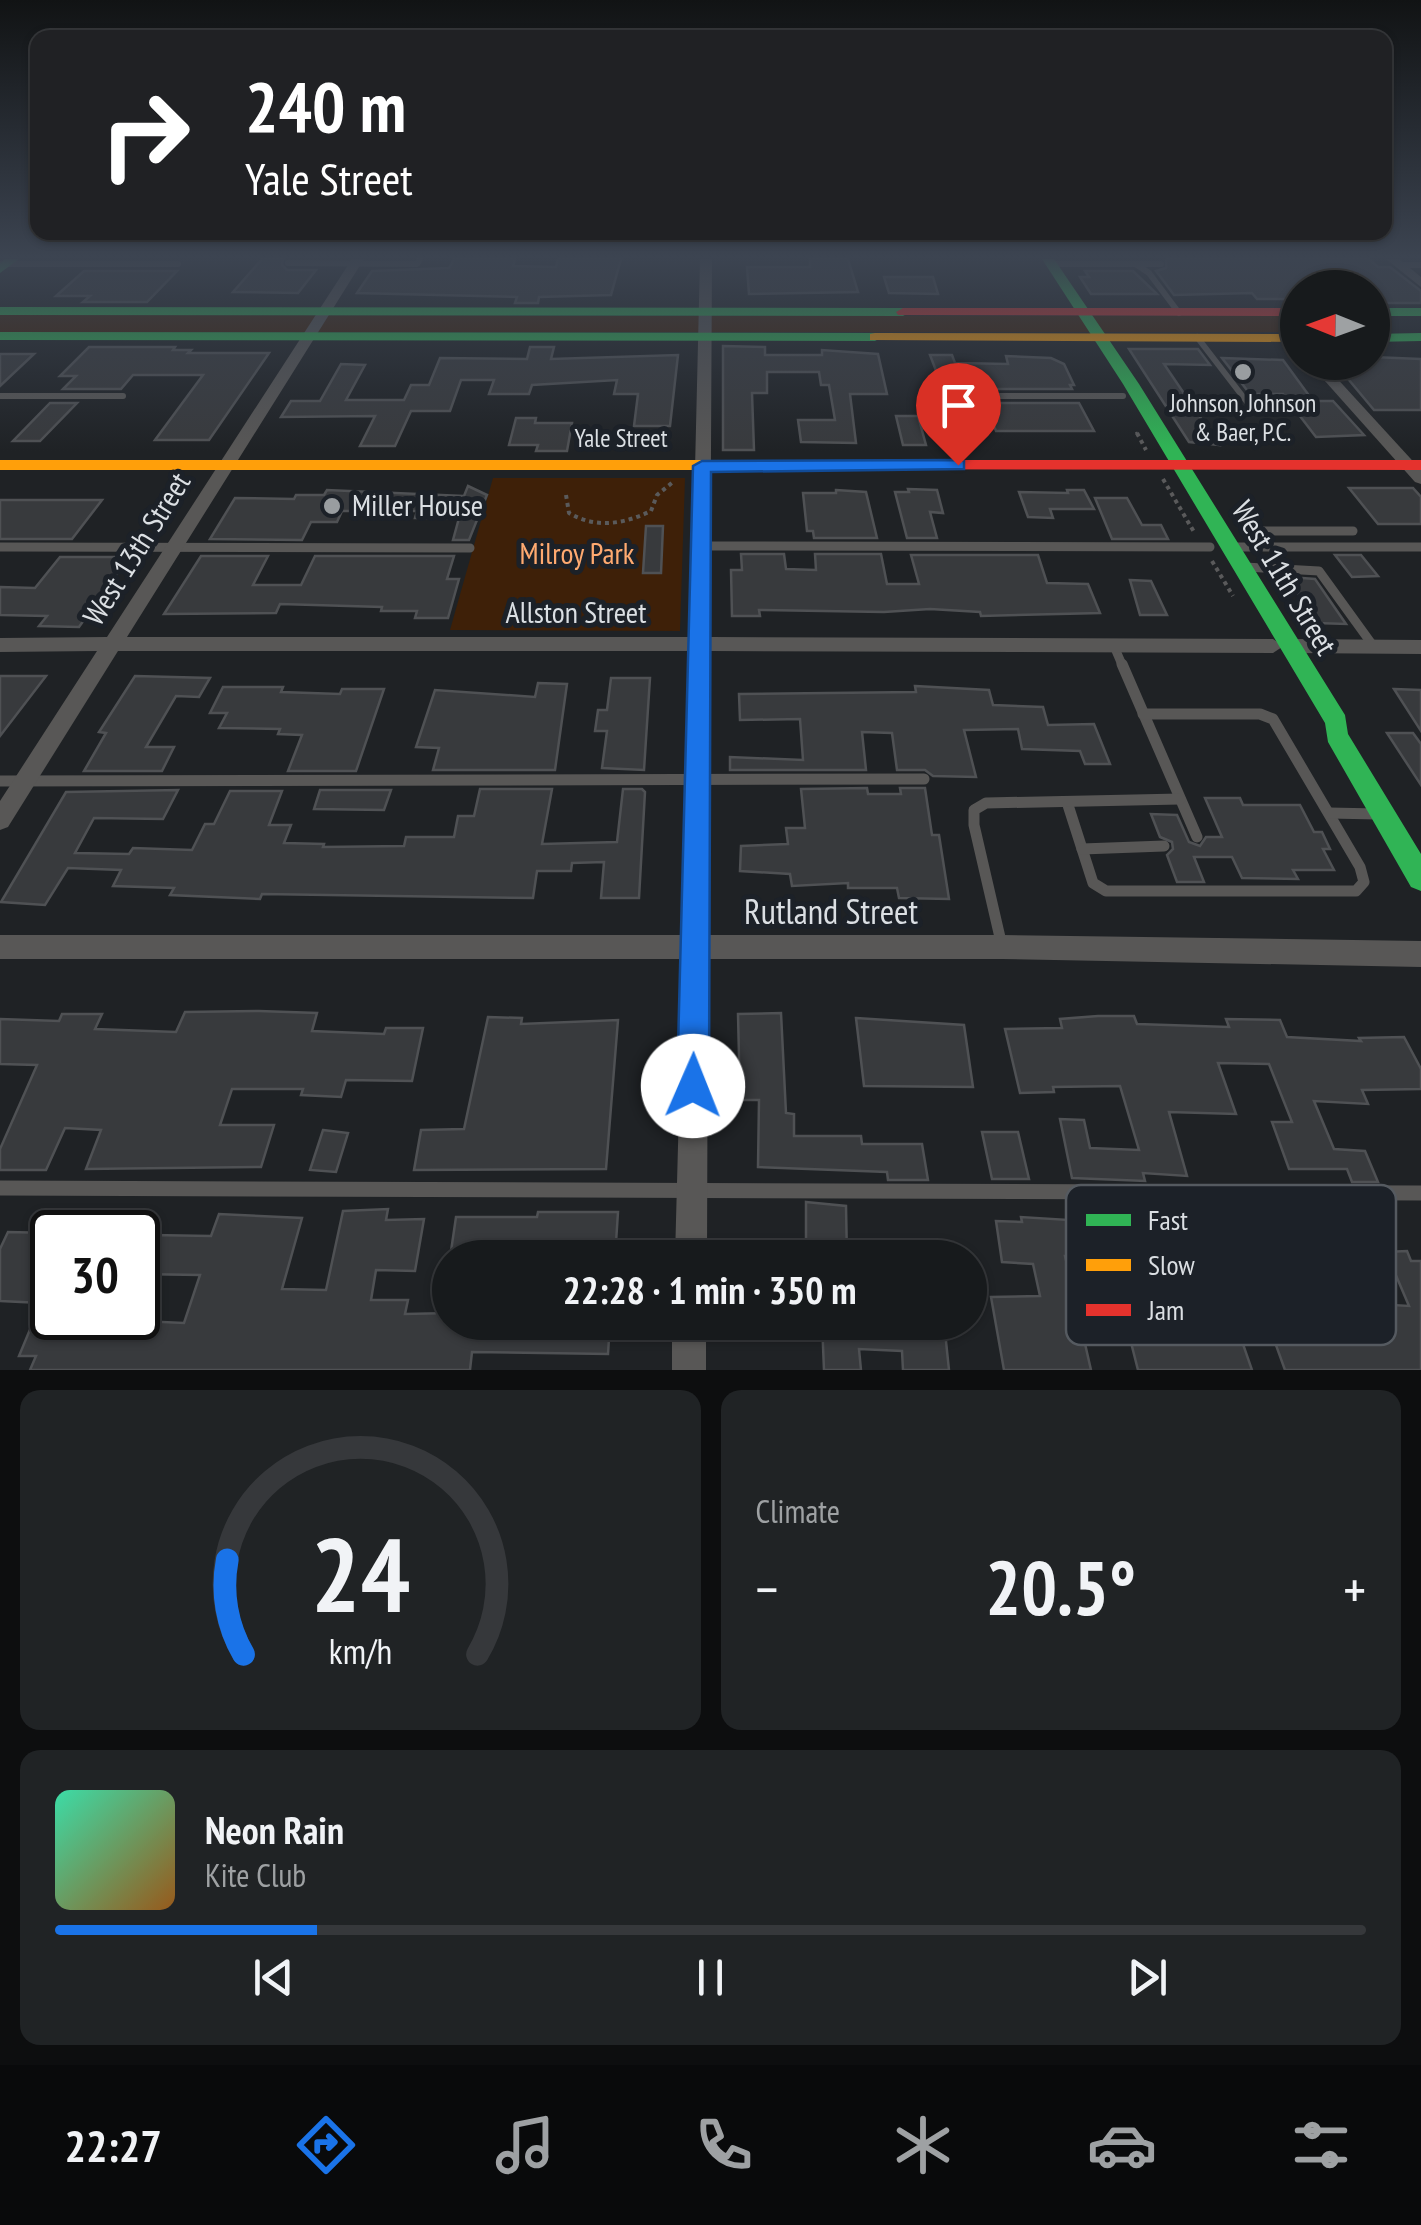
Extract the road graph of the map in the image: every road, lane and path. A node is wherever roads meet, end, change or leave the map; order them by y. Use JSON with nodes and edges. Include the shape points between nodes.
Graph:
{"nodes":[{"id":1,"x":317,"y":323,"type":"edge"},
{"id":2,"x":676,"y":323,"type":"edge"},
{"id":3,"x":1102,"y":323,"type":"edge"},
{"id":4,"x":705,"y":324,"type":"junction"},
{"id":5,"x":1087,"y":325,"type":"junction"},
{"id":6,"x":0,"y":336,"type":"edge"},
{"id":7,"x":308,"y":336,"type":"junction"},
{"id":8,"x":1197,"y":337,"type":"junction"},
{"id":9,"x":1421,"y":337,"type":"edge"},
{"id":10,"x":1390,"y":338,"type":"edge"},
{"id":11,"x":1280,"y":340,"type":"edge"},
{"id":12,"x":1331,"y":380,"type":"edge"},
{"id":13,"x":0,"y":396,"type":"edge"},
{"id":14,"x":124,"y":396,"type":"dead end"},
{"id":15,"x":972,"y":396,"type":"dead end"},
{"id":16,"x":1123,"y":396,"type":"junction"},
{"id":17,"x":1247,"y":402,"type":"dead end"},
{"id":18,"x":0,"y":464,"type":"edge"},
{"id":19,"x":1171,"y":464,"type":"junction"},
{"id":20,"x":226,"y":466,"type":"junction"},
{"id":21,"x":1416,"y":470,"type":"edge"},
{"id":22,"x":691,"y":471,"type":"junction"},
{"id":23,"x":566,"y":495,"type":"dead end"},
{"id":24,"x":618,"y":514,"type":"dead end"},
{"id":25,"x":616,"y":523,"type":"junction"},
{"id":26,"x":1353,"y":531,"type":"dead end"},
{"id":27,"x":1252,"y":532,"type":"dead end"},
{"id":28,"x":0,"y":546,"type":"edge"},
{"id":29,"x":702,"y":546,"type":"junction"},
{"id":30,"x":174,"y":547,"type":"junction"},
{"id":31,"x":1421,"y":547,"type":"edge"},
{"id":32,"x":470,"y":548,"type":"dead end"},
{"id":33,"x":1227,"y":553,"type":"junction"},
{"id":34,"x":700,"y":643,"type":"junction"},
{"id":35,"x":0,"y":645,"type":"edge"},
{"id":36,"x":112,"y":645,"type":"junction"},
{"id":37,"x":1114,"y":646,"type":"junction"},
{"id":38,"x":1282,"y":646,"type":"junction"},
{"id":39,"x":1374,"y":647,"type":"junction"},
{"id":40,"x":1421,"y":647,"type":"edge"},
{"id":41,"x":1143,"y":714,"type":"junction"},
{"id":42,"x":698,"y":780,"type":"junction"},
{"id":43,"x":924,"y":780,"type":"dead end"},
{"id":44,"x":0,"y":781,"type":"edge"},
{"id":45,"x":25,"y":781,"type":"junction"},
{"id":46,"x":1180,"y":800,"type":"junction"},
{"id":47,"x":1067,"y":802,"type":"junction"},
{"id":48,"x":1329,"y":813,"type":"junction"},
{"id":49,"x":1382,"y":814,"type":"junction"},
{"id":50,"x":0,"y":820,"type":"edge"},
{"id":51,"x":1198,"y":838,"type":"dead end"},
{"id":52,"x":1164,"y":846,"type":"dead end"},
{"id":53,"x":1082,"y":849,"type":"junction"},
{"id":54,"x":1421,"y":878,"type":"edge"},
{"id":55,"x":0,"y":947,"type":"edge"},
{"id":56,"x":696,"y":948,"type":"junction"},
{"id":57,"x":1002,"y":948,"type":"junction"},
{"id":58,"x":1421,"y":954,"type":"edge"},
{"id":59,"x":0,"y":1188,"type":"edge"},
{"id":60,"x":692,"y":1190,"type":"junction"},
{"id":61,"x":1066,"y":1192,"type":"edge"},
{"id":62,"x":1396,"y":1193,"type":"edge"},
{"id":63,"x":1421,"y":1193,"type":"edge"},
{"id":64,"x":691,"y":1240,"type":"edge"},
{"id":65,"x":690,"y":1340,"type":"edge"},
{"id":66,"x":689,"y":1370,"type":"edge"}],
"edges":[{"from":1,"to":7,"type":"street","name":"West 13th Street"},
{"from":2,"to":4,"type":"main road"},
{"from":3,"to":5,"type":"main road"},
{"from":4,"to":5,"type":"main road"},
{"from":4,"to":7,"type":"main road"},
{"from":4,"to":22,"type":"street"},
{"from":5,"to":8,"type":"main road"},
{"from":5,"to":16,"type":"main road","name":"West 11th Street"},
{"from":5,"to":19,"type":"main road","name":"West 11th Street"},
{"from":6,"to":7,"type":"main road"},
{"from":7,"to":20,"type":"street","name":"West 13th Street"},
{"from":8,"to":11,"type":"main road"},
{"from":8,"to":17,"type":"lane"},
{"from":9,"to":10,"type":"main road"},
{"from":12,"to":21,"type":"street"},
{"from":13,"to":14,"type":"lane"},
{"from":15,"to":16,"type":"lane"},
{"from":16,"to":19,"type":"main road","name":"West 11th Street"},
{"from":18,"to":20,"type":"main road","name":"Yale Street"},
{"from":19,"to":21,"type":"main road","name":"Yale Street"},
{"from":19,"to":22,"type":"main road","name":"Yale Street"},
{"from":19,"to":33,"type":"main road","name":"West 11th Street"},
{"from":20,"to":22,"type":"main road","name":"Yale Street"},
{"from":20,"to":30,"type":"street","name":"West 13th Street"},
{"from":22,"to":25,"type":"path","via":[[658,494],[651,511]]},
{"from":22,"to":29,"type":"street"},
{"from":23,"to":25,"type":"path","via":[[569,513],[578,520]]},
{"from":24,"to":25,"type":"path"},
{"from":26,"to":27,"type":"lane"},
{"from":28,"to":30,"type":"lane"},
{"from":29,"to":33,"type":"lane"},
{"from":29,"to":34,"type":"street"},
{"from":30,"to":32,"type":"lane"},
{"from":30,"to":36,"type":"street","name":"West 13th Street"},
{"from":31,"to":33,"type":"lane"},
{"from":33,"to":38,"type":"main road","name":"West 11th Street"},
{"from":33,"to":38,"type":"main road"},
{"from":33,"to":39,"type":"lane","via":[[1319,571]]},
{"from":34,"to":36,"type":"street","name":"Allston Street"},
{"from":34,"to":37,"type":"street","name":"Allston Street"},
{"from":34,"to":42,"type":"street"},
{"from":35,"to":36,"type":"street","name":"Allston Street"},
{"from":36,"to":45,"type":"street","name":"West 13th Street"},
{"from":37,"to":38,"type":"street","name":"Allston Street"},
{"from":37,"to":41,"type":"lane"},
{"from":38,"to":39,"type":"street","name":"Allston Street"},
{"from":38,"to":49,"type":"main road","name":"West 11th Street","via":[[1337,722],[1336,736]]},
{"from":39,"to":40,"type":"street","name":"Allston Street"},
{"from":41,"to":46,"type":"lane"},
{"from":41,"to":48,"type":"lane","via":[[1273,719]]},
{"from":42,"to":43,"type":"lane"},
{"from":42,"to":45,"type":"lane"},
{"from":42,"to":56,"type":"street"},
{"from":44,"to":45,"type":"lane"},
{"from":45,"to":50,"type":"street","name":"West 13th Street"},
{"from":46,"to":47,"type":"lane"},
{"from":46,"to":51,"type":"lane"},
{"from":47,"to":53,"type":"lane"},
{"from":47,"to":57,"type":"lane","via":[[986,803],[974,810]]},
{"from":48,"to":49,"type":"lane"},
{"from":48,"to":53,"type":"lane","via":[[1360,867],[1364,882],[1356,891],[1106,892],[1093,884]]},
{"from":49,"to":54,"type":"main road","name":"West 11th Street"},
{"from":52,"to":53,"type":"lane"},
{"from":55,"to":56,"type":"street","name":"Rutland Street"},
{"from":56,"to":57,"type":"street","name":"Rutland Street"},
{"from":56,"to":60,"type":"street"},
{"from":57,"to":58,"type":"street","name":"Rutland Street"},
{"from":59,"to":60,"type":"lane"},
{"from":60,"to":61,"type":"lane"},
{"from":60,"to":64,"type":"street"},
{"from":62,"to":63,"type":"lane"},
{"from":65,"to":66,"type":"street"}]}
